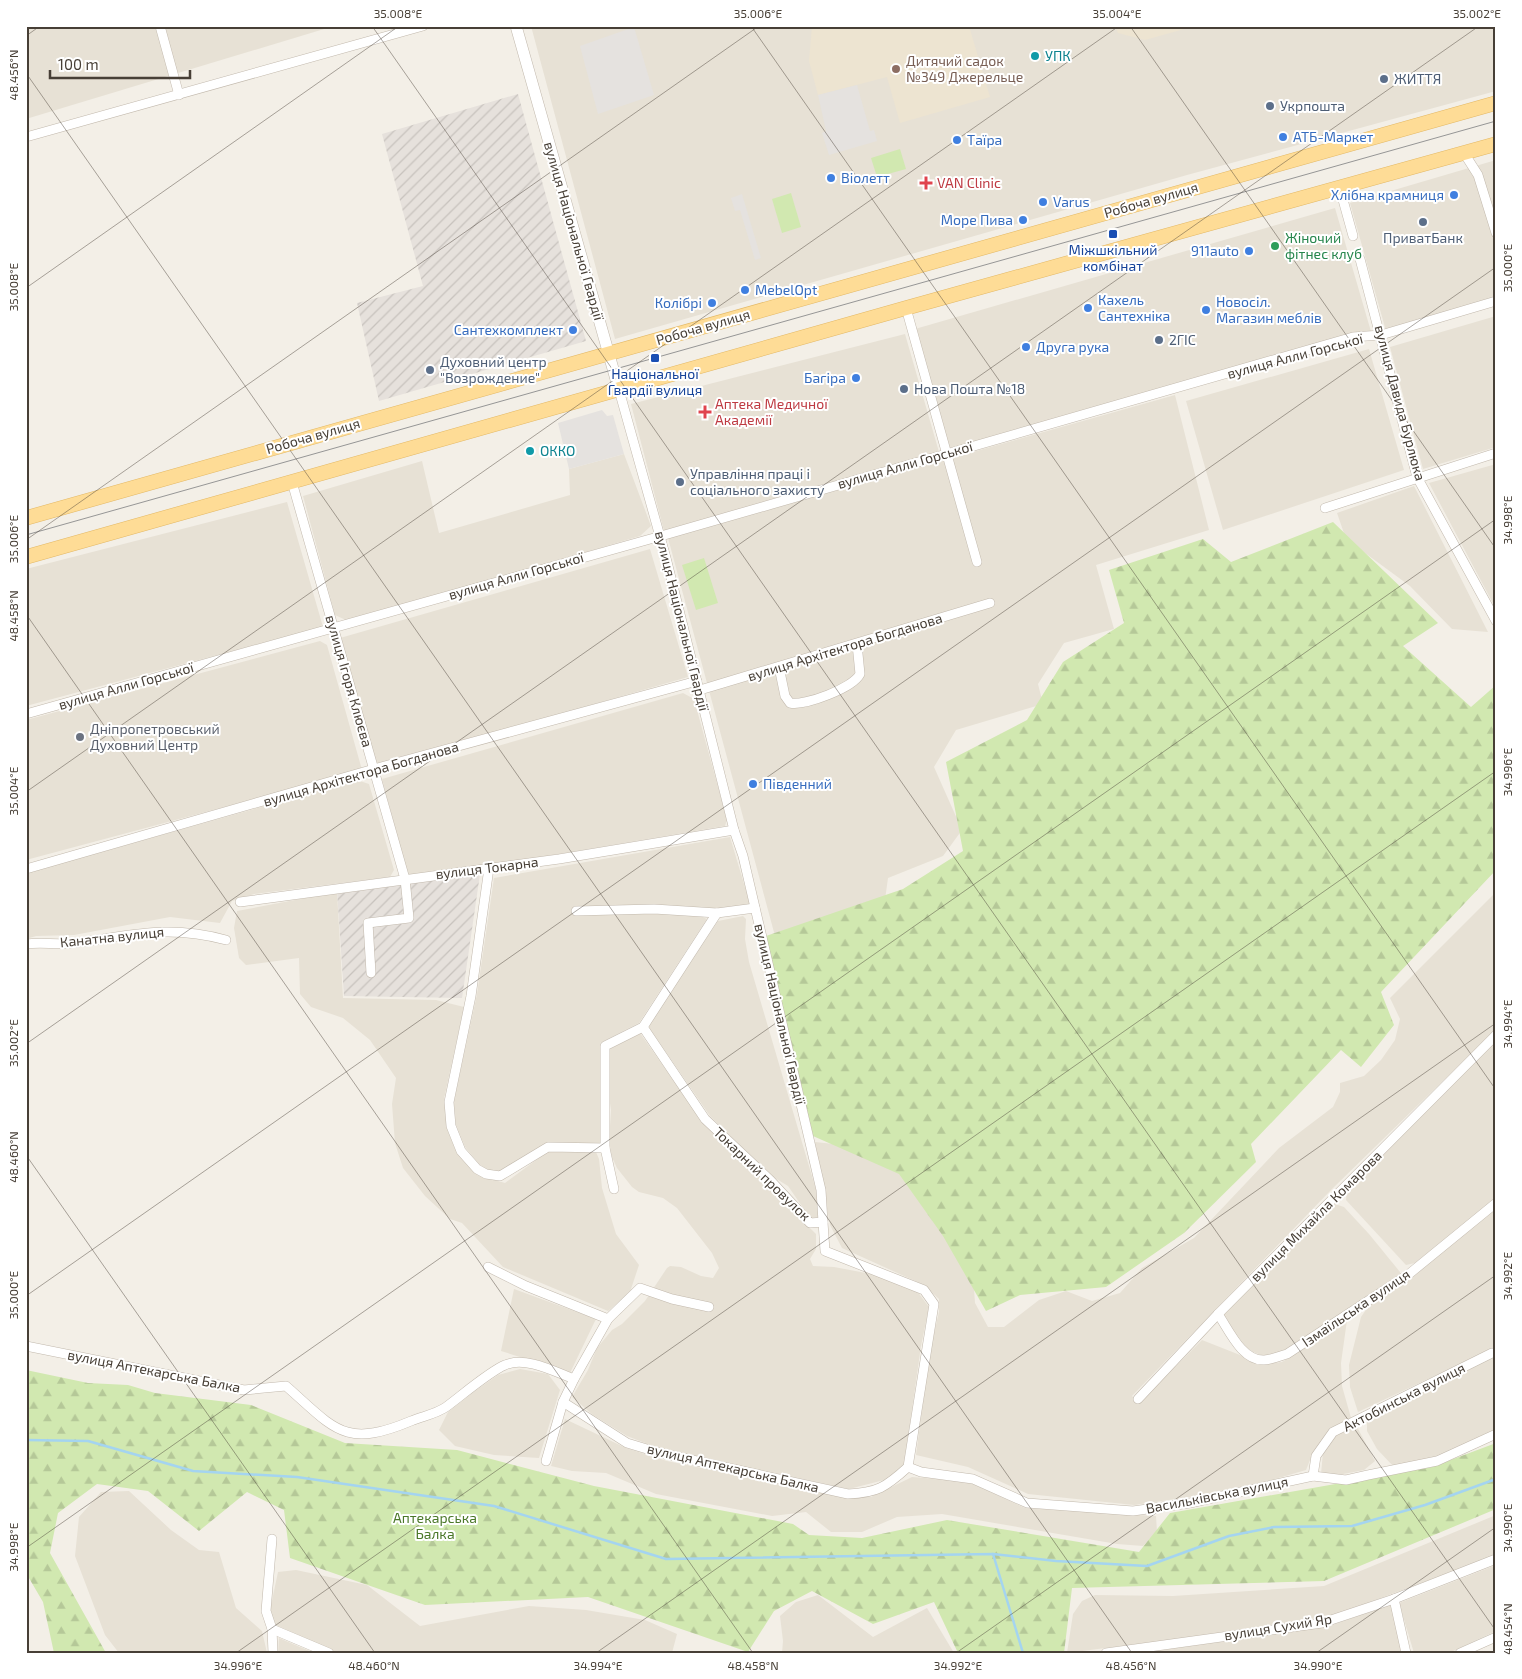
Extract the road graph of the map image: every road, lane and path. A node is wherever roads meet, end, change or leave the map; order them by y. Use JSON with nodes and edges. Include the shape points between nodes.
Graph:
{"nodes":[{"id":1,"x":160,"y":26,"type":"edge"},
{"id":2,"x":423,"y":26,"type":"edge"},
{"id":3,"x":516,"y":26,"type":"edge"},
{"id":4,"x":180,"y":95,"type":"junction"},
{"id":5,"x":1496,"y":103,"type":"edge"},
{"id":6,"x":26,"y":137,"type":"edge"},
{"id":7,"x":1496,"y":144,"type":"edge"},
{"id":8,"x":1464,"y":153,"type":"junction"},
{"id":9,"x":1340,"y":189,"type":"junction"},
{"id":10,"x":1496,"y":233,"type":"edge"},
{"id":11,"x":1353,"y":236,"type":"dead end"},
{"id":12,"x":1360,"y":259,"type":"dead end"},
{"id":13,"x":1496,"y":301,"type":"edge"},
{"id":14,"x":906,"y":308,"type":"junction"},
{"id":15,"x":1381,"y":335,"type":"junction"},
{"id":16,"x":609,"y":354,"type":"junction"},
{"id":17,"x":619,"y":390,"type":"junction"},
{"id":18,"x":946,"y":453,"type":"junction"},
{"id":19,"x":1496,"y":454,"type":"edge"},
{"id":20,"x":1417,"y":477,"type":"junction"},
{"id":21,"x":292,"y":482,"type":"junction"},
{"id":22,"x":1325,"y":508,"type":"dead end"},
{"id":23,"x":26,"y":518,"type":"edge"},
{"id":24,"x":661,"y":536,"type":"junction"},
{"id":25,"x":26,"y":557,"type":"edge"},
{"id":26,"x":977,"y":562,"type":"dead end"},
{"id":27,"x":990,"y":603,"type":"dead end"},
{"id":28,"x":1496,"y":621,"type":"edge"},
{"id":29,"x":334,"y":627,"type":"junction"},
{"id":30,"x":858,"y":644,"type":"junction"},
{"id":31,"x":779,"y":668,"type":"junction"},
{"id":32,"x":698,"y":685,"type":"junction"},
{"id":33,"x":26,"y":714,"type":"edge"},
{"id":34,"x":374,"y":769,"type":"junction"},
{"id":35,"x":734,"y":830,"type":"junction"},
{"id":36,"x":489,"y":868,"type":"junction"},
{"id":37,"x":26,"y":869,"type":"edge"},
{"id":38,"x":404,"y":879,"type":"junction"},
{"id":39,"x":240,"y":902,"type":"dead end"},
{"id":40,"x":755,"y":908,"type":"junction"},
{"id":41,"x":576,"y":911,"type":"dead end"},
{"id":42,"x":717,"y":913,"type":"junction"},
{"id":43,"x":226,"y":940,"type":"dead end"},
{"id":44,"x":26,"y":944,"type":"edge"},
{"id":45,"x":371,"y":973,"type":"dead end"},
{"id":46,"x":643,"y":1027,"type":"junction"},
{"id":47,"x":1496,"y":1036,"type":"edge"},
{"id":48,"x":605,"y":1148,"type":"junction"},
{"id":49,"x":614,"y":1189,"type":"dead end"},
{"id":50,"x":1496,"y":1203,"type":"edge"},
{"id":51,"x":823,"y":1222,"type":"junction"},
{"id":52,"x":488,"y":1266,"type":"dead end"},
{"id":53,"x":709,"y":1306,"type":"dead end"},
{"id":54,"x":1218,"y":1314,"type":"junction"},
{"id":55,"x":608,"y":1319,"type":"junction"},
{"id":56,"x":26,"y":1346,"type":"edge"},
{"id":57,"x":1492,"y":1353,"type":"dead end"},
{"id":58,"x":574,"y":1379,"type":"junction"},
{"id":59,"x":1138,"y":1399,"type":"dead end"},
{"id":60,"x":563,"y":1402,"type":"junction"},
{"id":61,"x":1496,"y":1434,"type":"edge"},
{"id":62,"x":546,"y":1461,"type":"dead end"},
{"id":63,"x":908,"y":1467,"type":"junction"},
{"id":64,"x":1313,"y":1476,"type":"junction"},
{"id":65,"x":272,"y":1540,"type":"dead end"},
{"id":66,"x":1496,"y":1559,"type":"edge"},
{"id":67,"x":1394,"y":1599,"type":"junction"},
{"id":68,"x":272,"y":1629,"type":"junction"},
{"id":69,"x":1495,"y":1638,"type":"edge"},
{"id":70,"x":1109,"y":1652,"type":"edge"},
{"id":71,"x":273,"y":1653,"type":"edge"},
{"id":72,"x":329,"y":1653,"type":"edge"},
{"id":73,"x":1406,"y":1653,"type":"edge"},
{"id":74,"x":1460,"y":1653,"type":"edge"}],
"edges":[{"from":1,"to":4,"type":"street"},
{"from":2,"to":4,"type":"street"},
{"from":3,"to":16,"type":"street","name":"вулиця Національної Гвардії"},
{"from":4,"to":6,"type":"street"},
{"from":5,"to":16,"type":"main road","name":"Робоча вулиця"},
{"from":7,"to":8,"type":"main road"},
{"from":8,"to":9,"type":"main road"},
{"from":8,"to":10,"type":"street","via":[[1478,175]]},
{"from":9,"to":11,"type":"street"},
{"from":9,"to":14,"type":"main road"},
{"from":12,"to":15,"type":"street","name":"вулиця Давида Бурлюка"},
{"from":13,"to":15,"type":"street","name":"вулиця Алли Горської"},
{"from":14,"to":17,"type":"main road"},
{"from":14,"to":18,"type":"street"},
{"from":15,"to":18,"type":"street","name":"вулиця Алли Горської","via":[[1353,337]]},
{"from":15,"to":20,"type":"street","name":"вулиця Давида Бурлюка"},
{"from":16,"to":17,"type":"street","name":"вулиця Національної Гвардії"},
{"from":16,"to":23,"type":"main road","name":"Робоча вулиця"},
{"from":17,"to":21,"type":"main road"},
{"from":17,"to":24,"type":"street","name":"вулиця Національної Гвардії"},
{"from":18,"to":24,"type":"street","name":"вулиця Алли Горської"},
{"from":18,"to":26,"type":"street"},
{"from":19,"to":20,"type":"street"},
{"from":20,"to":22,"type":"street"},
{"from":20,"to":28,"type":"street","name":"вулиця Давида Бурлюка"},
{"from":21,"to":25,"type":"main road"},
{"from":21,"to":29,"type":"street","name":"вулиця Ігоря Клюєва"},
{"from":24,"to":29,"type":"street","name":"вулиця Алли Горської"},
{"from":24,"to":32,"type":"street","name":"вулиця Національної Гвардії"},
{"from":27,"to":30,"type":"street","name":"вулиця Архітектора Богданова"},
{"from":29,"to":33,"type":"street","name":"вулиця Алли Горської"},
{"from":29,"to":34,"type":"street","name":"вулиця Ігоря Клюєва"},
{"from":30,"to":31,"type":"street","name":"вулиця Архітектора Богданова"},
{"from":30,"to":31,"type":"street","via":[[858,678],[837,691],[800,703],[790,703],[785,696]]},
{"from":31,"to":32,"type":"street","name":"вулиця Архітектора Богданова"},
{"from":32,"to":34,"type":"street","name":"вулиця Архітектора Богданова"},
{"from":32,"to":35,"type":"street","name":"вулиця Національної Гвардії"},
{"from":34,"to":37,"type":"street","name":"вулиця Архітектора Богданова"},
{"from":34,"to":38,"type":"street","name":"вулиця Ігоря Клюєва"},
{"from":35,"to":36,"type":"street","name":"вулиця Токарна"},
{"from":35,"to":40,"type":"street","name":"вулиця Національної Гвардії"},
{"from":36,"to":38,"type":"street","name":"вулиця Токарна"},
{"from":36,"to":48,"type":"street","via":[[471,996],[449,1102],[452,1126],[461,1151],[476,1169],[500,1176],[548,1147]]},
{"from":38,"to":39,"type":"street","name":"вулиця Токарна"},
{"from":38,"to":45,"type":"street","name":"вулиця Ігоря Клюєва","via":[[408,918],[368,923]]},
{"from":40,"to":42,"type":"street"},
{"from":40,"to":51,"type":"street","name":"вулиця Національної Гвардії","via":[[822,1190]]},
{"from":41,"to":42,"type":"street","via":[[654,909]]},
{"from":42,"to":46,"type":"street"},
{"from":43,"to":44,"type":"street","name":"Канатна вулиця","via":[[172,930],[72,943]]},
{"from":46,"to":48,"type":"street","via":[[605,1046]]},
{"from":46,"to":51,"type":"street","name":"Токарний провулок","via":[[705,1118],[810,1223]]},
{"from":47,"to":54,"type":"street","name":"вулиця Михайла Комарова"},
{"from":48,"to":49,"type":"street"},
{"from":50,"to":54,"type":"street","name":"Ізмаїльська вулиця","via":[[1409,1274],[1287,1354],[1264,1360],[1252,1358],[1243,1351]]},
{"from":51,"to":63,"type":"street","name":"Токарний провулок","via":[[825,1251],[924,1290],[934,1304]]},
{"from":52,"to":55,"type":"street","via":[[526,1286]]},
{"from":53,"to":55,"type":"street","via":[[640,1288]]},
{"from":54,"to":59,"type":"street","name":"вулиця Михайла Комарова"},
{"from":55,"to":58,"type":"street"},
{"from":56,"to":58,"type":"street","name":"вулиця Аптекарська Балка","via":[[244,1390],[286,1386],[332,1426],[351,1434],[368,1435],[440,1412],[506,1364],[526,1362]]},
{"from":57,"to":64,"type":"street","name":"Актобинська вулиця","via":[[1333,1432],[1316,1456]]},
{"from":58,"to":60,"type":"street"},
{"from":60,"to":62,"type":"street"},
{"from":60,"to":63,"type":"street","name":"вулиця Аптекарська Балка","via":[[627,1443],[848,1494],[870,1493],[889,1484]]},
{"from":61,"to":64,"type":"street","name":"Васильківська вулиця","via":[[1436,1461],[1346,1480]]},
{"from":63,"to":64,"type":"street","name":"Васильківська вулиця","via":[[921,1472],[973,1478],[1026,1503],[1133,1511],[1190,1503]]},
{"from":65,"to":68,"type":"street","via":[[266,1611]]},
{"from":66,"to":67,"type":"street","name":"вулиця Сухий Яр"},
{"from":67,"to":70,"type":"street","name":"вулиця Сухий Яр","via":[[1322,1623]]},
{"from":67,"to":73,"type":"street"},
{"from":68,"to":71,"type":"street"},
{"from":68,"to":72,"type":"street"},
{"from":69,"to":74,"type":"street"}]}
